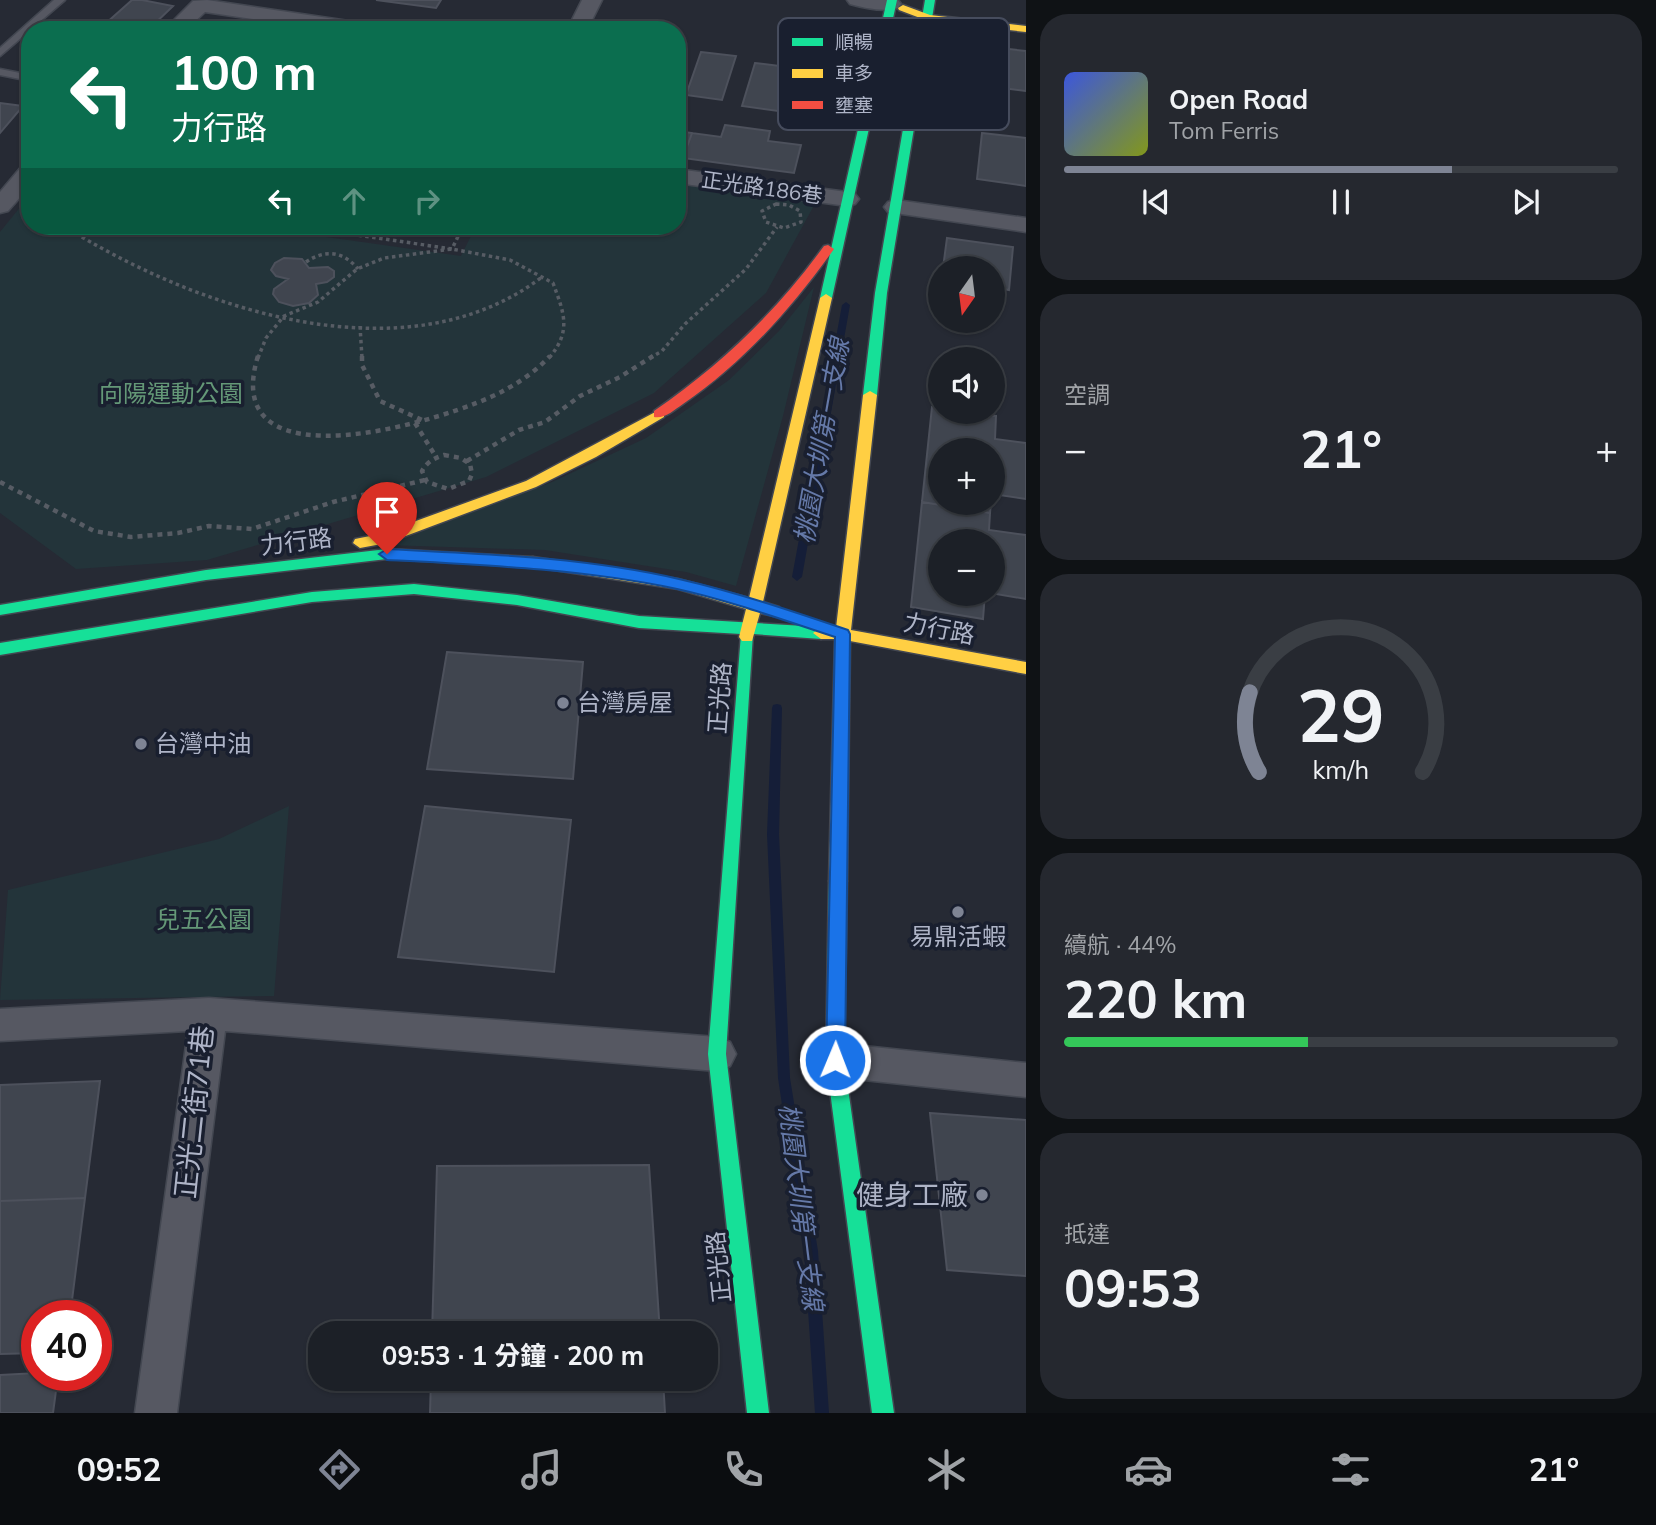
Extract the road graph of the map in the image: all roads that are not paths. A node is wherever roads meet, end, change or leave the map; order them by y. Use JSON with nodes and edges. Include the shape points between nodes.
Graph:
{"nodes":[{"id":1,"x":60,"y":0,"type":"edge"},
{"id":2,"x":592,"y":0,"type":"edge"},
{"id":3,"x":857,"y":0,"type":"edge"},
{"id":4,"x":935,"y":0,"type":"edge"},
{"id":5,"x":892,"y":2,"type":"edge"},
{"id":6,"x":928,"y":18,"type":"joint"},
{"id":7,"x":36,"y":21,"type":"edge"},
{"id":8,"x":183,"y":21,"type":"edge"},
{"id":9,"x":308,"y":21,"type":"edge"},
{"id":10,"x":582,"y":21,"type":"edge"},
{"id":11,"x":21,"y":34,"type":"edge"},
{"id":12,"x":0,"y":53,"type":"edge"},
{"id":13,"x":0,"y":72,"type":"edge"},
{"id":14,"x":21,"y":76,"type":"edge"},
{"id":15,"x":864,"y":130,"type":"edge"},
{"id":16,"x":909,"y":130,"type":"edge"},
{"id":17,"x":686,"y":177,"type":"edge"},
{"id":18,"x":21,"y":182,"type":"edge"},
{"id":19,"x":847,"y":199,"type":"junction"},
{"id":20,"x":0,"y":206,"type":"edge"},
{"id":21,"x":896,"y":207,"type":"junction"},
{"id":22,"x":1026,"y":225,"type":"edge"},
{"id":23,"x":839,"y":232,"type":"junction"},
{"id":24,"x":206,"y":575,"type":"junction"},
{"id":25,"x":752,"y":604,"type":"junction"},
{"id":26,"x":0,"y":610,"type":"edge"},
{"id":27,"x":747,"y":630,"type":"junction"},
{"id":28,"x":843,"y":634,"type":"junction"},
{"id":29,"x":0,"y":649,"type":"edge"},
{"id":30,"x":1026,"y":668,"type":"edge"},
{"id":31,"x":209,"y":1014,"type":"junction"},
{"id":32,"x":0,"y":1025,"type":"edge"},
{"id":33,"x":718,"y":1054,"type":"junction"},
{"id":34,"x":835,"y":1060,"type":"junction"},
{"id":35,"x":1026,"y":1080,"type":"edge"},
{"id":36,"x":156,"y":1413,"type":"edge"},
{"id":37,"x":758,"y":1413,"type":"edge"},
{"id":38,"x":883,"y":1413,"type":"edge"}],
"edges":[{"from":1,"to":7,"type":"lane"},
{"from":2,"to":10,"type":"street"},
{"from":3,"to":5,"type":"street"},
{"from":4,"to":5,"type":"street"},
{"from":4,"to":6,"type":"street"},
{"from":5,"to":6,"type":"street"},
{"from":8,"to":9,"type":"street","via":[[200,5]]},
{"from":11,"to":12,"type":"lane"},
{"from":13,"to":14,"type":"lane"},
{"from":15,"to":19,"type":"street","name":"正光路"},
{"from":16,"to":21,"type":"street"},
{"from":17,"to":19,"type":"street","name":"正光路186巷"},
{"from":18,"to":20,"type":"street"},
{"from":19,"to":23,"type":"street","name":"正光路"},
{"from":21,"to":22,"type":"street"},
{"from":21,"to":28,"type":"street","via":[[881,293]]},
{"from":23,"to":24,"type":"street","via":[[805,285],[764,331],[718,372],[636,429],[549,476],[382,539]]},
{"from":23,"to":25,"type":"street","name":"正光路"},
{"from":24,"to":25,"type":"street","name":"力行路","via":[[387,554],[547,563],[678,584]]},
{"from":24,"to":26,"type":"street","name":"力行路"},
{"from":25,"to":27,"type":"street","name":"正光路"},
{"from":25,"to":28,"type":"street","name":"力行路"},
{"from":27,"to":28,"type":"street","name":"力行路"},
{"from":27,"to":29,"type":"street","name":"力行路","via":[[639,622],[517,600],[414,589],[312,597]]},
{"from":27,"to":33,"type":"street","name":"正光路"},
{"from":28,"to":30,"type":"street","name":"力行路"},
{"from":28,"to":34,"type":"street"},
{"from":31,"to":32,"type":"street","name":"正光二街71巷"},
{"from":31,"to":33,"type":"street"},
{"from":31,"to":36,"type":"street","name":"正光二街71巷"},
{"from":33,"to":37,"type":"street","name":"正光路"},
{"from":34,"to":35,"type":"street"},
{"from":34,"to":38,"type":"street"}]}
